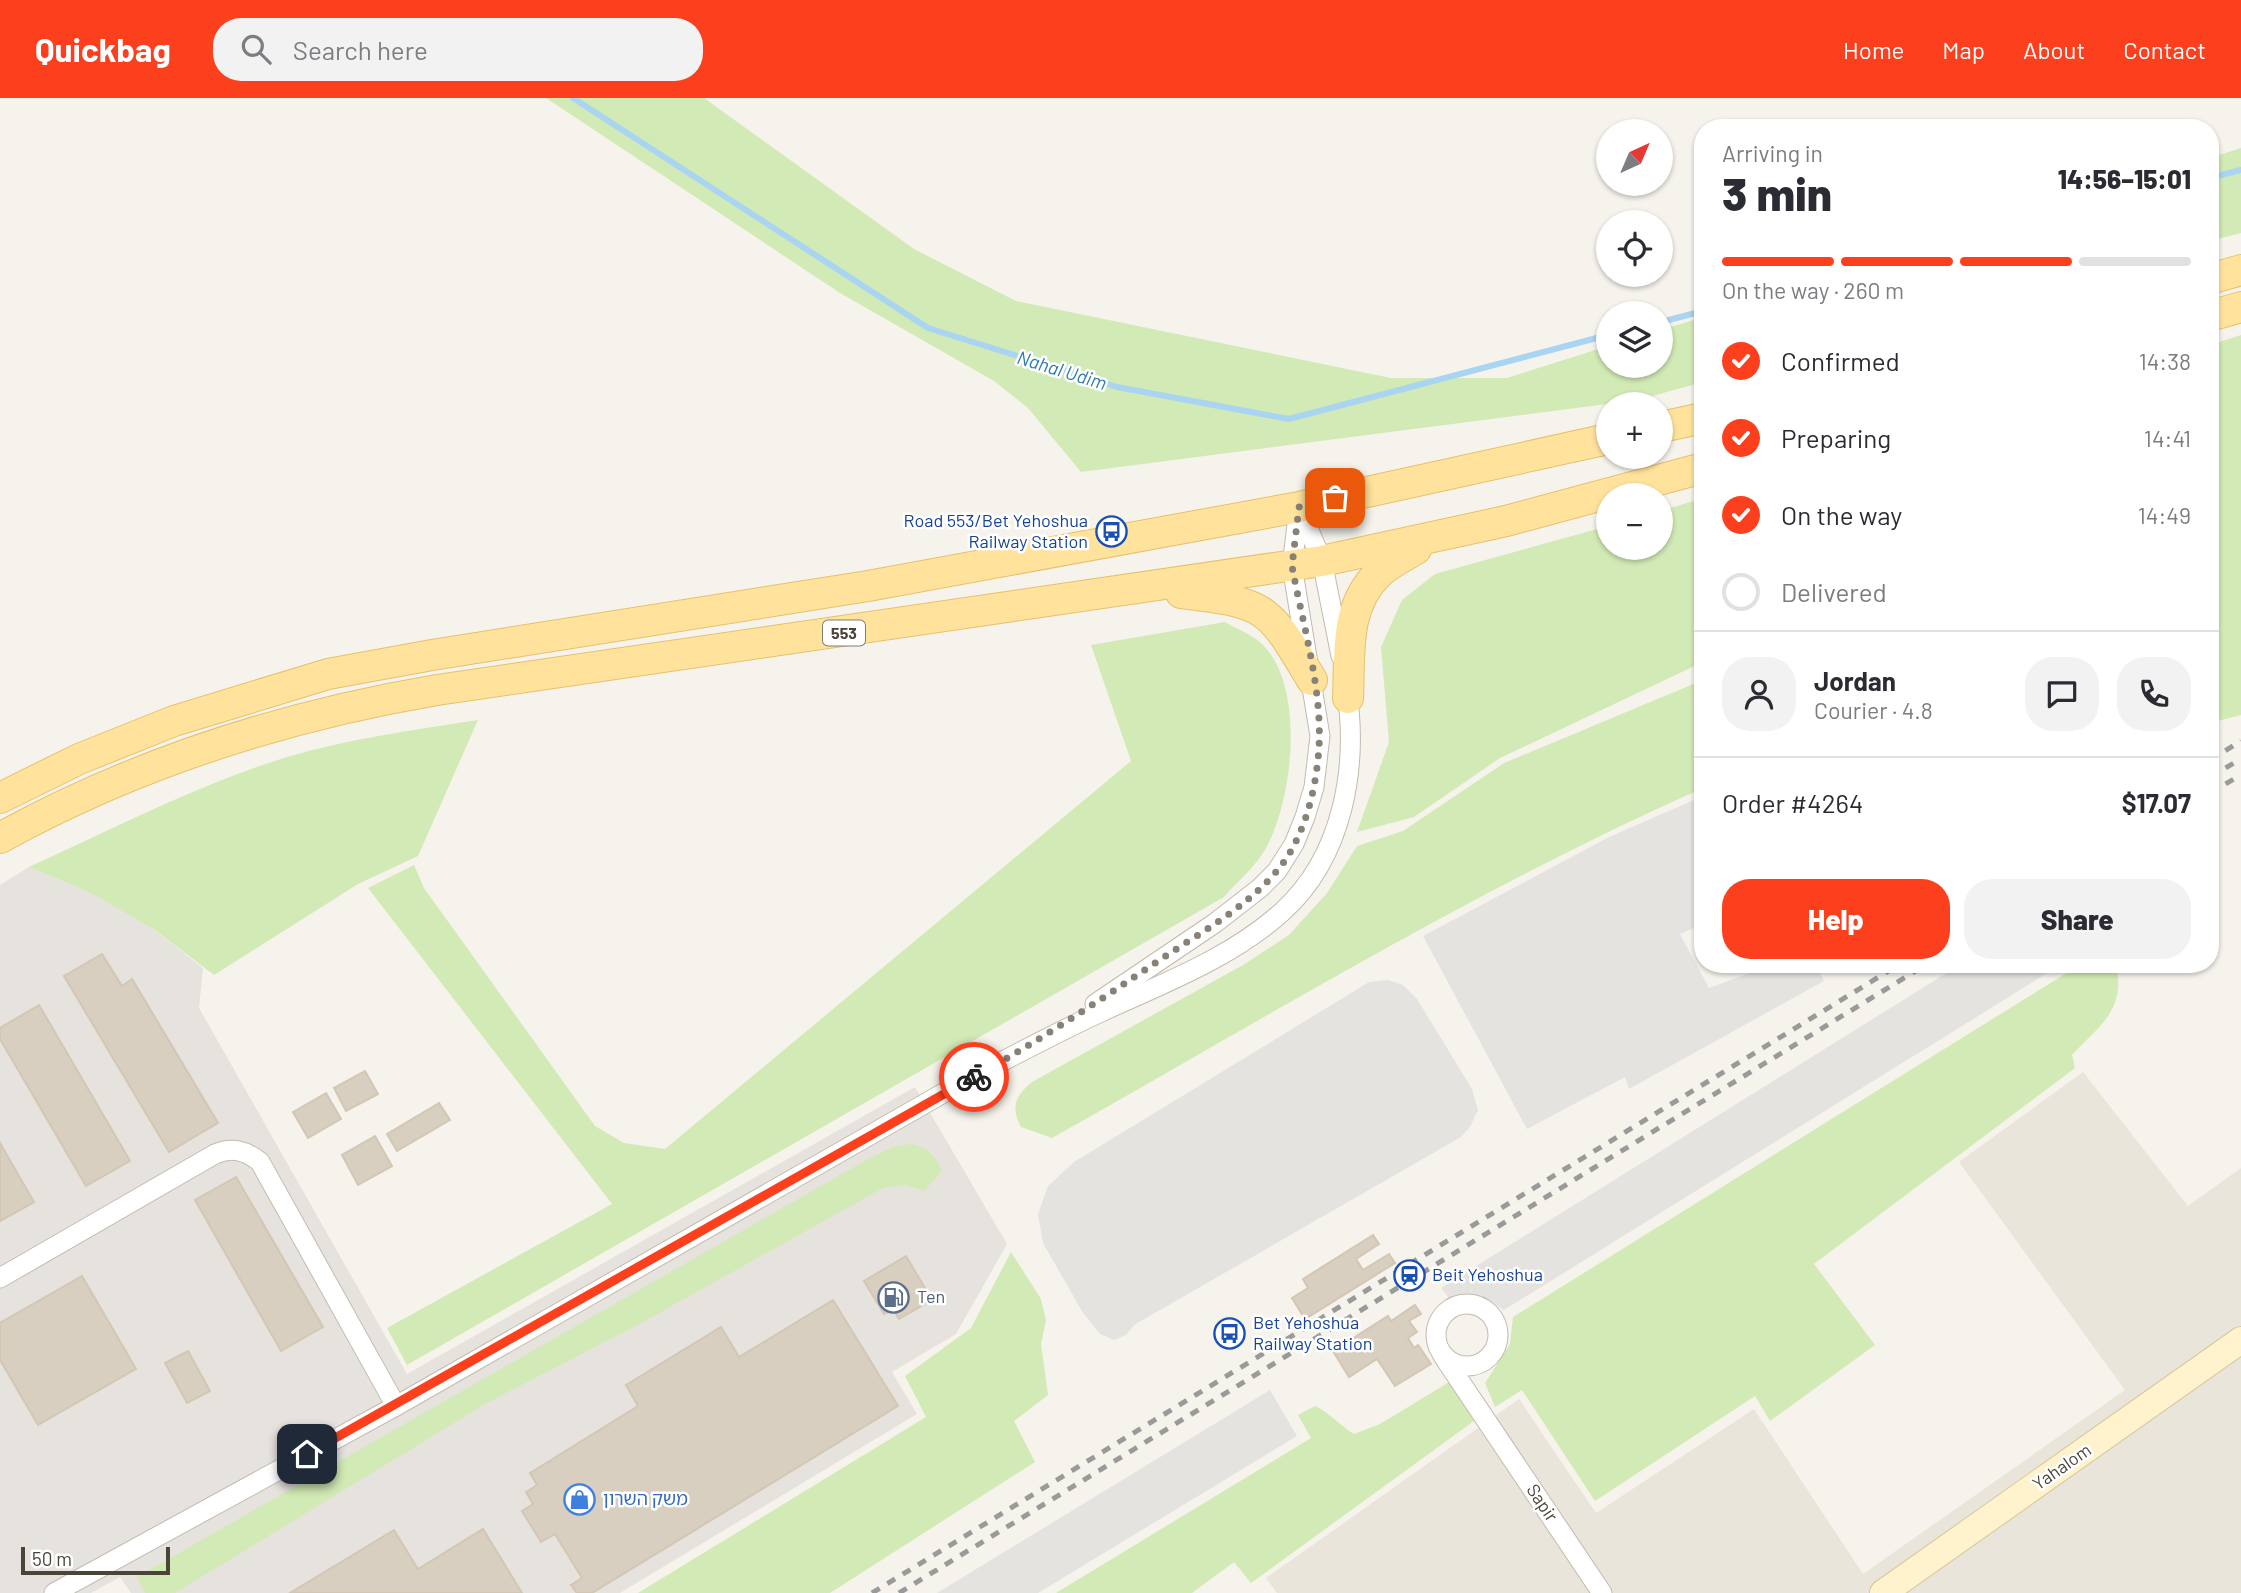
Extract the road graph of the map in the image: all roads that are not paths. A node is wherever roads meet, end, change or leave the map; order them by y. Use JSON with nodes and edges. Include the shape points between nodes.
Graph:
{"nodes":[{"id":1,"x":2241,"y":270,"type":"edge"},
{"id":2,"x":2219,"y":276,"type":"edge"},
{"id":3,"x":2241,"y":307,"type":"edge"},
{"id":4,"x":2219,"y":313,"type":"edge"},
{"id":5,"x":1694,"y":420,"type":"edge"},
{"id":6,"x":1673,"y":425,"type":"edge"},
{"id":7,"x":1596,"y":442,"type":"edge"},
{"id":8,"x":1694,"y":471,"type":"edge"},
{"id":9,"x":1299,"y":507,"type":"junction"},
{"id":10,"x":1434,"y":538,"type":"junction"},
{"id":11,"x":1322,"y":561,"type":"junction"},
{"id":12,"x":1292,"y":566,"type":"junction"},
{"id":13,"x":1143,"y":588,"type":"junction"},
{"id":14,"x":1312,"y":680,"type":"junction"},
{"id":15,"x":1348,"y":698,"type":"junction"},
{"id":16,"x":0,"y":798,"type":"edge"},
{"id":17,"x":0,"y":838,"type":"edge"},
{"id":18,"x":1047,"y":1036,"type":"junction"},
{"id":19,"x":0,"y":1278,"type":"edge"},
{"id":20,"x":2241,"y":1340,"type":"edge"},
{"id":21,"x":1444,"y":1356,"type":"junction"},
{"id":22,"x":1480,"y":1364,"type":"junction"},
{"id":23,"x":396,"y":1406,"type":"junction"},
{"id":24,"x":1482,"y":1413,"type":"junction"},
{"id":25,"x":54,"y":1593,"type":"edge"},
{"id":26,"x":1602,"y":1593,"type":"edge"},
{"id":27,"x":1883,"y":1593,"type":"edge"}],
"edges":[{"from":1,"to":2,"type":"main road"},
{"from":3,"to":4,"type":"main road"},
{"from":5,"to":6,"type":"main road"},
{"from":7,"to":9,"type":"main road"},
{"from":8,"to":10,"type":"main road","number":"553"},
{"from":9,"to":11,"type":"street"},
{"from":9,"to":12,"type":"street"},
{"from":9,"to":16,"type":"main road","via":[[868,586],[328,674],[174,720]]},
{"from":10,"to":11,"type":"main road","number":"553"},
{"from":10,"to":15,"type":"main road","via":[[1380,572],[1357,603],[1352,618]]},
{"from":11,"to":12,"type":"main road","number":"553"},
{"from":11,"to":15,"type":"street"},
{"from":12,"to":13,"type":"main road","number":"553"},
{"from":12,"to":14,"type":"street"},
{"from":13,"to":14,"type":"main road","via":[[1240,600],[1255,606],[1284,632]]},
{"from":13,"to":17,"type":"main road","number":"553","via":[[350,706],[186,754],[93,791]]},
{"from":14,"to":18,"type":"street","via":[[1320,736],[1314,787],[1294,844],[1277,871],[1215,923]]},
{"from":15,"to":18,"type":"street","via":[[1352,736],[1346,794],[1322,859],[1303,891],[1230,949]]},
{"from":18,"to":23,"type":"street"},
{"from":19,"to":23,"type":"street","via":[[215,1153],[241,1151],[260,1162]]},
{"from":20,"to":27,"type":"main road","name":"Yahalom"},
{"from":21,"to":22,"type":"street","via":[[1460,1366]]},
{"from":21,"to":22,"type":"street","via":[[1436,1338],[1439,1320],[1453,1307],[1470,1304],[1488,1311],[1498,1329],[1495,1349]]},
{"from":21,"to":24,"type":"street","name":"Sapir"},
{"from":22,"to":24,"type":"street","name":"Sapir","via":[[1475,1382]]},
{"from":23,"to":25,"type":"street"},
{"from":24,"to":26,"type":"street","name":"Sapir"}]}
